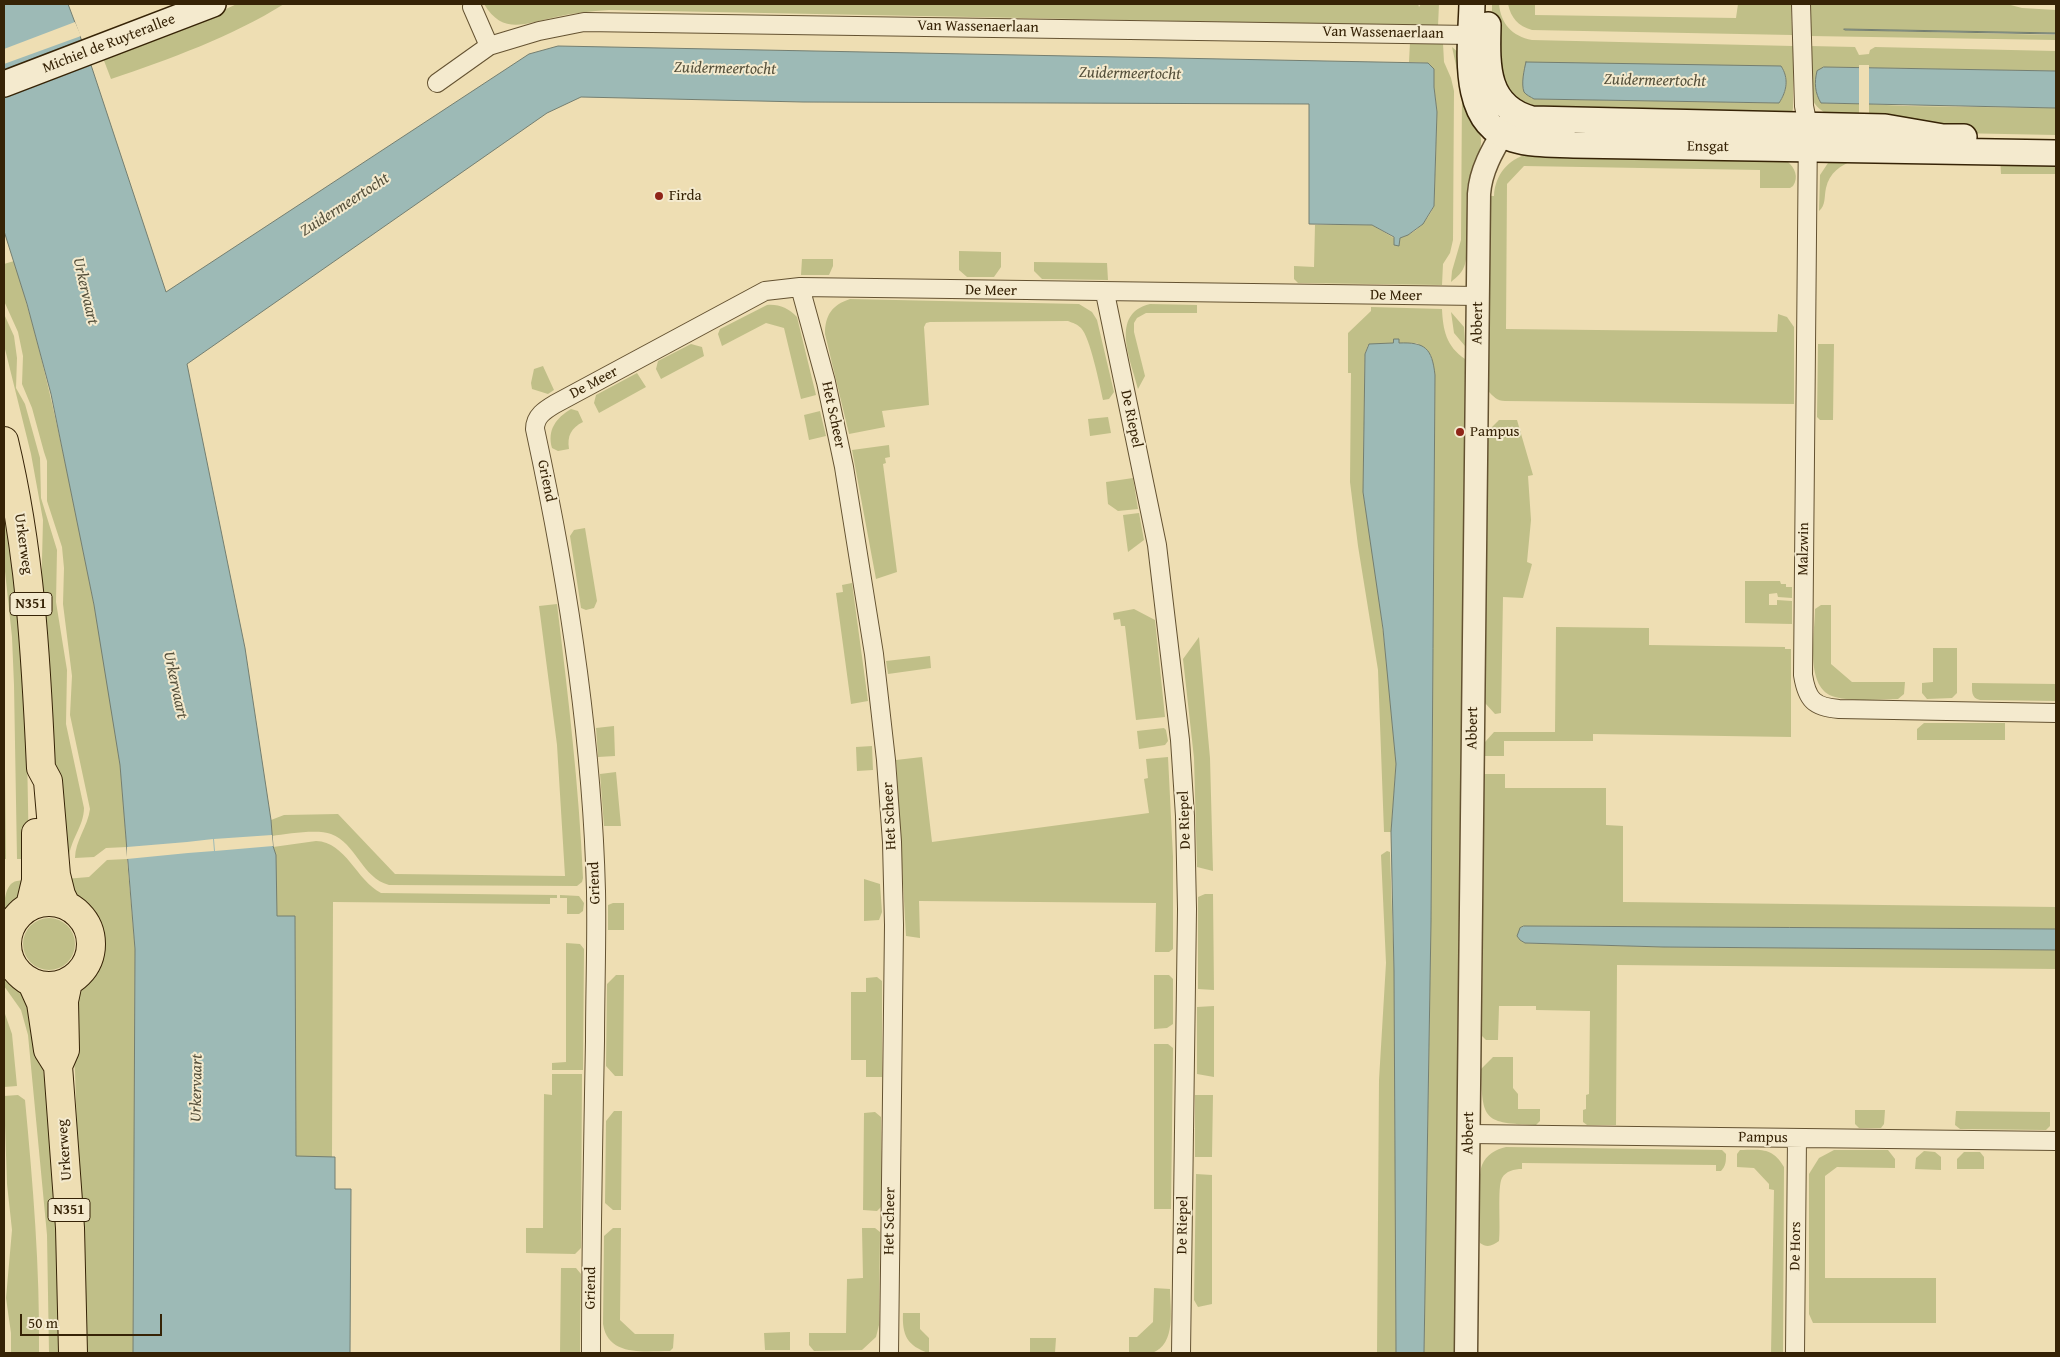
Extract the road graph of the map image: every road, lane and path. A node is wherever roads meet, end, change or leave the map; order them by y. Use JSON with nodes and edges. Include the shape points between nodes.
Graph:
{"nodes":[{"id":1,"x":214,"y":4,"type":"edge"},
{"id":2,"x":1472,"y":4,"type":"edge"},
{"id":3,"x":1488,"y":4,"type":"edge"},
{"id":4,"x":1801,"y":4,"type":"edge"},
{"id":5,"x":471,"y":5,"type":"edge"},
{"id":6,"x":1472,"y":35,"type":"junction"},
{"id":7,"x":488,"y":46,"type":"junction"},
{"id":8,"x":437,"y":83,"type":"dead end"},
{"id":9,"x":4,"y":84,"type":"edge"},
{"id":10,"x":1515,"y":112,"type":"junction"},
{"id":11,"x":1502,"y":135,"type":"junction"},
{"id":12,"x":1808,"y":137,"type":"junction"},
{"id":13,"x":2056,"y":140,"type":"edge"},
{"id":14,"x":2056,"y":153,"type":"edge"},
{"id":15,"x":800,"y":287,"type":"junction"},
{"id":16,"x":1105,"y":293,"type":"junction"},
{"id":17,"x":1478,"y":296,"type":"junction"},
{"id":18,"x":538,"y":418,"type":"joint"},
{"id":19,"x":4,"y":442,"type":"edge"},
{"id":20,"x":2056,"y":713,"type":"edge"},
{"id":21,"x":42,"y":768,"type":"junction"},
{"id":22,"x":66,"y":905,"type":"junction"},
{"id":23,"x":30,"y":906,"type":"junction"},
{"id":24,"x":7,"y":928,"type":"edge"},
{"id":25,"x":8,"y":963,"type":"edge"},
{"id":26,"x":68,"y":982,"type":"junction"},
{"id":27,"x":32,"y":983,"type":"junction"},
{"id":28,"x":58,"y":1066,"type":"junction"},
{"id":29,"x":1469,"y":1134,"type":"junction"},
{"id":30,"x":1797,"y":1138,"type":"junction"},
{"id":31,"x":2056,"y":1141,"type":"edge"},
{"id":32,"x":72,"y":1353,"type":"edge"},
{"id":33,"x":591,"y":1353,"type":"edge"},
{"id":34,"x":889,"y":1353,"type":"edge"},
{"id":35,"x":1181,"y":1353,"type":"edge"},
{"id":36,"x":1466,"y":1353,"type":"edge"},
{"id":37,"x":1795,"y":1353,"type":"edge"}],
"edges":[{"from":1,"to":9,"type":"main road","name":"Michiel de Ruyterallee"},
{"from":2,"to":6,"type":"main road"},
{"from":3,"to":10,"type":"main road","name":"Ensgat","via":[[1490,78],[1497,94]]},
{"from":4,"to":12,"type":"street","name":"Malzwin"},
{"from":5,"to":7,"type":"street"},
{"from":6,"to":7,"type":"street","name":"Van Wassenaerlaan","via":[[621,21],[584,22]]},
{"from":6,"to":11,"type":"main road","via":[[1474,97],[1486,119]]},
{"from":7,"to":8,"type":"street","name":"Van Wassenaerlaan"},
{"from":10,"to":11,"type":"street","name":"Abbert"},
{"from":10,"to":12,"type":"main road","name":"Ensgat","via":[[1532,119]]},
{"from":11,"to":12,"type":"main road","name":"Ensgat","via":[[1526,142],[1574,145]]},
{"from":11,"to":17,"type":"street","name":"Abbert","via":[[1480,181]]},
{"from":12,"to":13,"type":"main road","name":"Ensgat","via":[[1885,127],[1943,136]]},
{"from":12,"to":14,"type":"main road","name":"Ensgat"},
{"from":12,"to":20,"type":"street","name":"Malzwin","via":[[1803,675],[1806,692],[1824,708]]},
{"from":15,"to":16,"type":"street","name":"De Meer"},
{"from":15,"to":18,"type":"street","name":"De Meer","via":[[765,291],[555,404]]},
{"from":15,"to":34,"type":"street","name":"Het Scheer","via":[[826,382],[844,468],[874,654],[886,760],[894,925]]},
{"from":16,"to":17,"type":"street","name":"De Meer"},
{"from":16,"to":35,"type":"street","name":"De Riepel","via":[[1157,546],[1181,749],[1187,909]]},
{"from":17,"to":29,"type":"street","name":"Abbert"},
{"from":18,"to":33,"type":"street","name":"Griend","via":[[535,429],[570,613],[593,825],[596,929]]},
{"from":19,"to":21,"type":"main road","name":"Urkerweg","number":"N351","via":[[27,569],[35,640]]},
{"from":21,"to":22,"type":"main road","name":"Urkerweg","number":"N351","via":[[48,781],[57,881]]},
{"from":21,"to":23,"type":"main road","name":"Urkerweg","number":"N351","via":[[35,781],[36,881]]},
{"from":22,"to":23,"type":"main road","via":[[48,901]]},
{"from":22,"to":26,"type":"main road","number":"N351","via":[[84,920],[91,942],[85,965]]},
{"from":23,"to":24,"type":"main road","number":"N351","via":[[18,914]]},
{"from":24,"to":25,"type":"main road","number":"N351"},
{"from":25,"to":27,"type":"main road","number":"N351"},
{"from":26,"to":27,"type":"main road","via":[[50,986]]},
{"from":26,"to":28,"type":"main road","name":"Urkerweg","number":"N351","via":[[64,1001],[65,1050]]},
{"from":27,"to":28,"type":"main road","name":"Urkerweg","number":"N351","via":[[41,1003],[48,1050]]},
{"from":28,"to":32,"type":"main road","name":"Urkerweg","number":"N351","via":[[70,1228]]},
{"from":29,"to":30,"type":"street","name":"Pampus"},
{"from":29,"to":36,"type":"street","name":"Abbert"},
{"from":30,"to":31,"type":"street","name":"Pampus"},
{"from":30,"to":37,"type":"street","name":"De Hors"}]}
